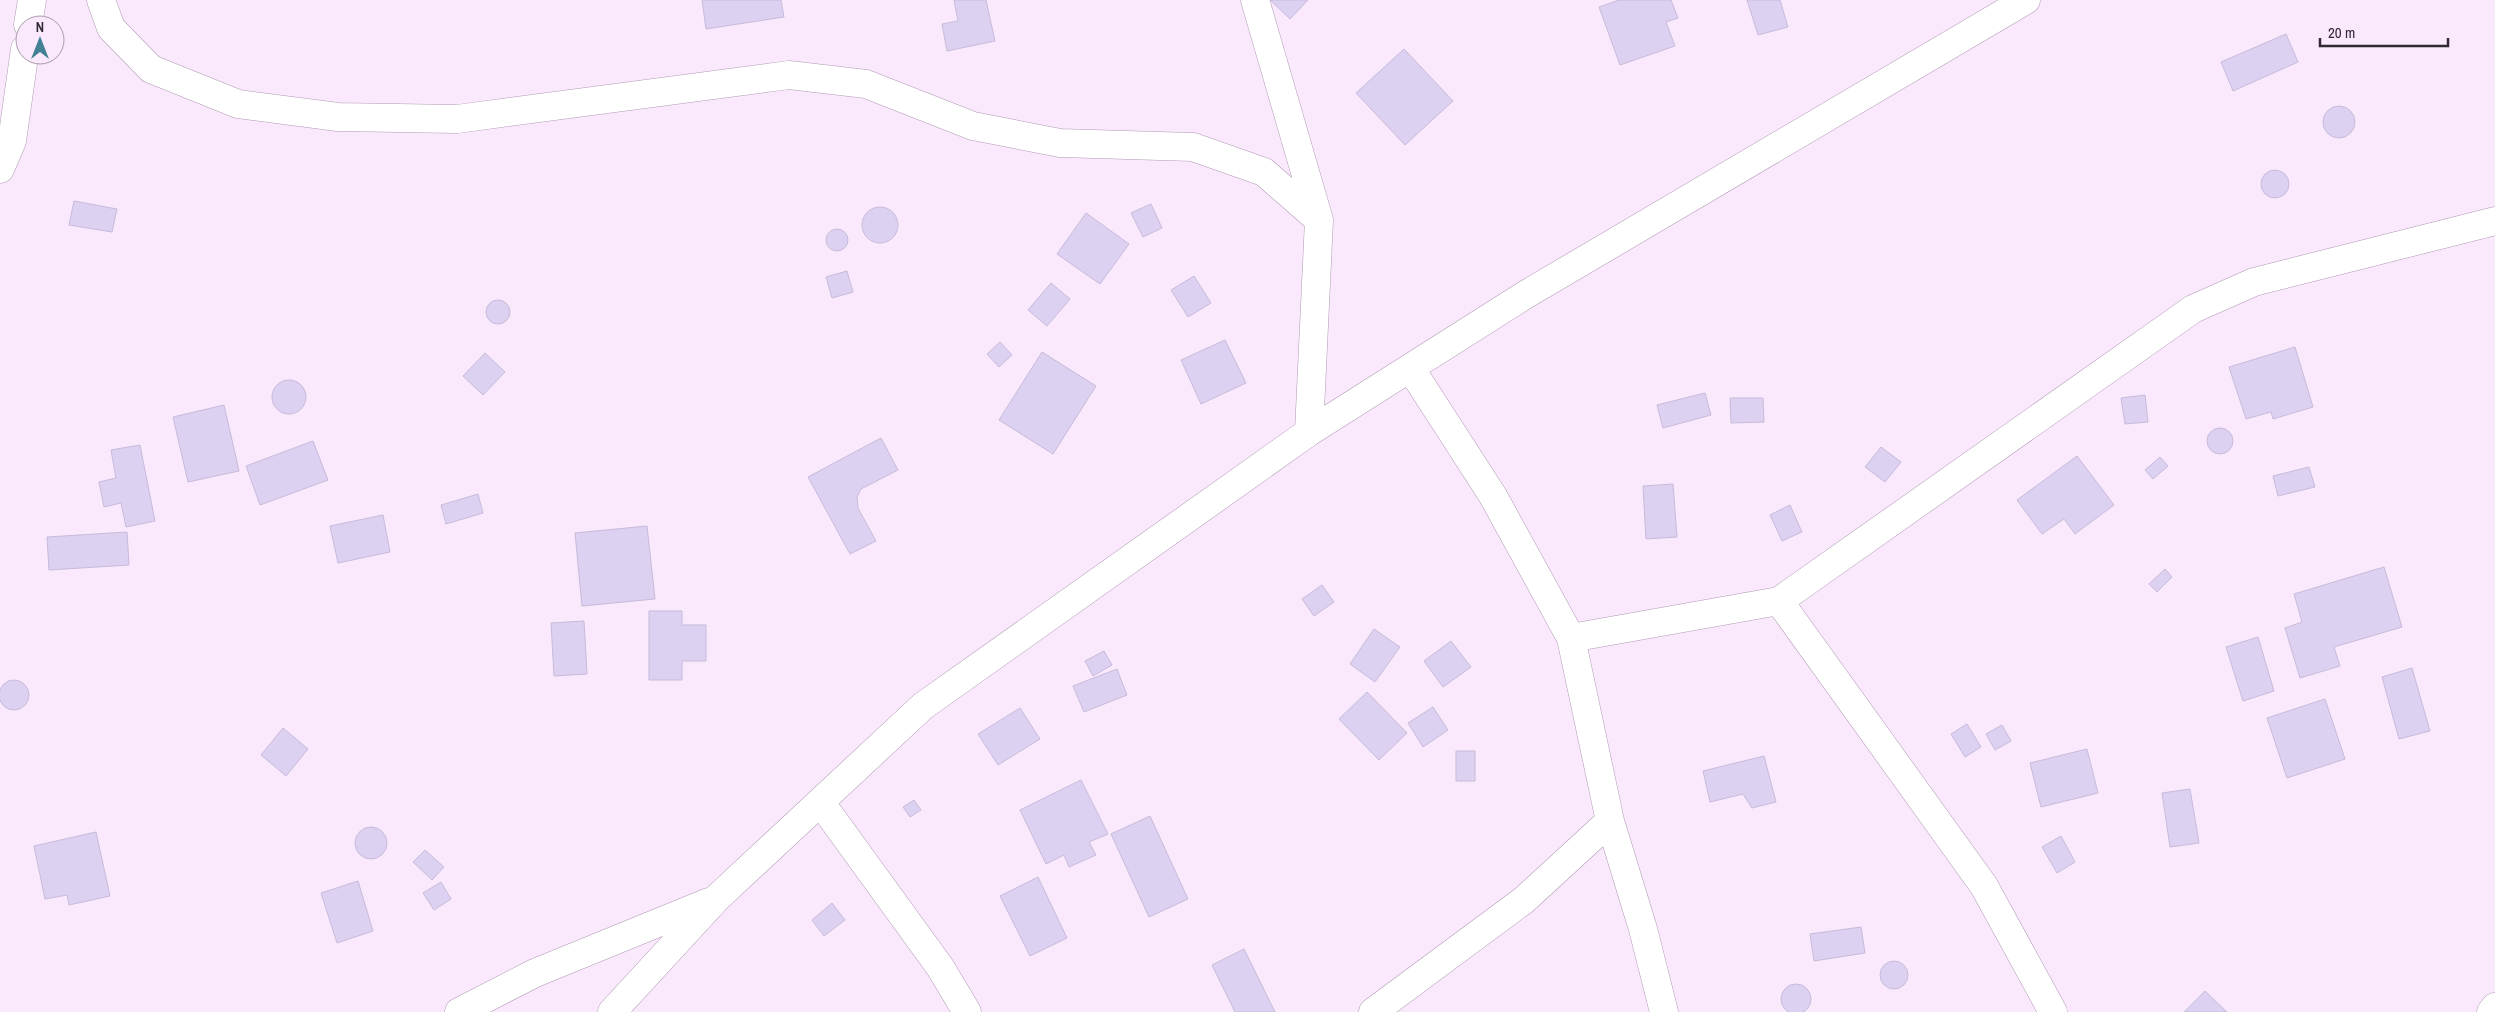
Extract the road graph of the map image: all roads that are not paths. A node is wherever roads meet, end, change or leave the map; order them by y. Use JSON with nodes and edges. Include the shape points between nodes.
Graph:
{"nodes":[{"id":1,"x":32,"y":0,"type":"edge"},
{"id":2,"x":101,"y":0,"type":"edge"},
{"id":3,"x":1255,"y":0,"type":"edge"},
{"id":4,"x":2026,"y":0,"type":"edge"},
{"id":5,"x":30,"y":15,"type":"edge"},
{"id":6,"x":23,"y":65,"type":"edge"},
{"id":7,"x":0,"y":169,"type":"edge"},
{"id":8,"x":1319,"y":220,"type":"junction"},
{"id":9,"x":2495,"y":221,"type":"edge"},
{"id":10,"x":1411,"y":369,"type":"junction"},
{"id":11,"x":1309,"y":432,"type":"junction"},
{"id":12,"x":1780,"y":601,"type":"junction"},
{"id":13,"x":1571,"y":638,"type":"junction"},
{"id":14,"x":821,"y":803,"type":"junction"},
{"id":15,"x":1610,"y":821,"type":"junction"},
{"id":16,"x":717,"y":898,"type":"junction"},
{"id":17,"x":2495,"y":1007,"type":"edge"},
{"id":18,"x":459,"y":1012,"type":"edge"},
{"id":19,"x":612,"y":1012,"type":"edge"},
{"id":20,"x":967,"y":1012,"type":"edge"},
{"id":21,"x":1373,"y":1012,"type":"edge"},
{"id":22,"x":1664,"y":1012,"type":"edge"},
{"id":23,"x":2053,"y":1012,"type":"edge"},
{"id":24,"x":2491,"y":1012,"type":"edge"}],
"edges":[{"from":1,"to":5,"type":"street"},
{"from":2,"to":8,"type":"street","via":[[111,28],[151,69],[238,104],[338,117],[458,119],[789,75],[866,84],[973,126],[1060,143],[1193,147],[1264,172]]},
{"from":3,"to":8,"type":"street"},
{"from":4,"to":10,"type":"street","via":[[1525,295]]},
{"from":6,"to":7,"type":"street","via":[[12,142]]},
{"from":8,"to":11,"type":"street"},
{"from":9,"to":12,"type":"street","via":[[2254,282],[2193,309]]},
{"from":10,"to":11,"type":"street"},
{"from":10,"to":13,"type":"street","via":[[1493,496]]},
{"from":11,"to":14,"type":"street","via":[[923,706]]},
{"from":12,"to":13,"type":"street"},
{"from":12,"to":23,"type":"street","via":[[1984,886]]},
{"from":13,"to":15,"type":"street"},
{"from":14,"to":16,"type":"street"},
{"from":14,"to":20,"type":"street","via":[[940,967]]},
{"from":15,"to":21,"type":"street","via":[[1524,900]]},
{"from":15,"to":22,"type":"street"},
{"from":16,"to":18,"type":"street","via":[[535,973]]},
{"from":16,"to":19,"type":"street"},
{"from":17,"to":24,"type":"street"}]}
